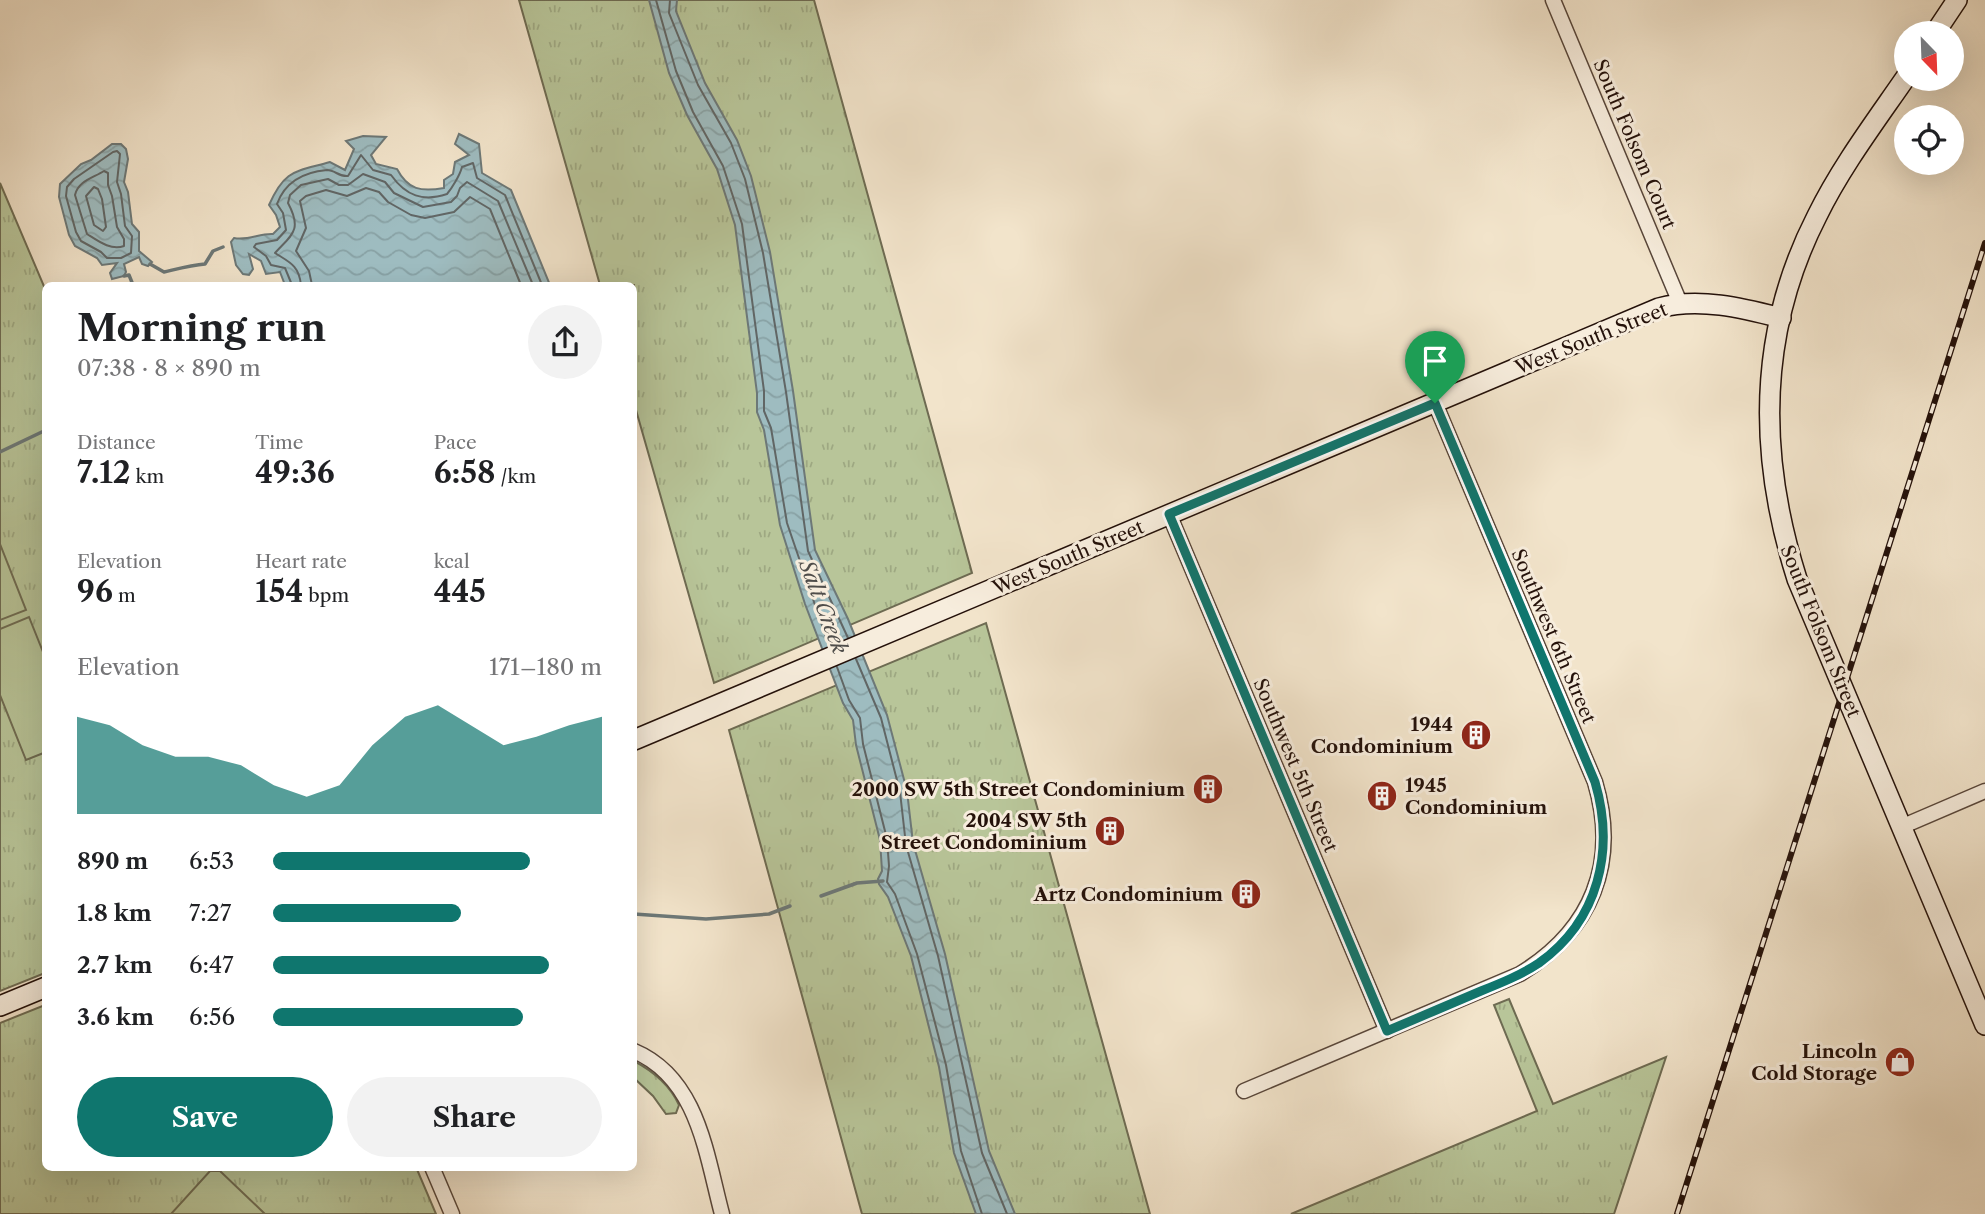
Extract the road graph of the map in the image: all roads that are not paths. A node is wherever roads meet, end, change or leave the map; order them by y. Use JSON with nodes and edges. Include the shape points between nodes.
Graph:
{"nodes":[{"id":1,"x":1553,"y":0,"type":"edge"},
{"id":2,"x":1957,"y":0,"type":"edge"},
{"id":3,"x":1943,"y":21,"type":"edge"},
{"id":4,"x":1897,"y":91,"type":"edge"},
{"id":5,"x":1680,"y":303,"type":"junction"},
{"id":6,"x":1781,"y":318,"type":"junction"},
{"id":7,"x":1435,"y":403,"type":"junction"},
{"id":8,"x":1169,"y":514,"type":"junction"},
{"id":9,"x":637,"y":739,"type":"edge"},
{"id":10,"x":1985,"y":791,"type":"edge"},
{"id":11,"x":1901,"y":827,"type":"junction"},
{"id":12,"x":42,"y":989,"type":"edge"},
{"id":13,"x":0,"y":1006,"type":"edge"},
{"id":14,"x":1985,"y":1026,"type":"edge"},
{"id":15,"x":1387,"y":1031,"type":"junction"},
{"id":16,"x":637,"y":1053,"type":"edge"},
{"id":17,"x":1244,"y":1091,"type":"dead end"},
{"id":18,"x":434,"y":1171,"type":"edge"},
{"id":19,"x":452,"y":1214,"type":"edge"},
{"id":20,"x":722,"y":1214,"type":"edge"}],
"edges":[{"from":1,"to":5,"type":"street","name":"South Folsom Court"},
{"from":2,"to":3,"type":"street"},
{"from":4,"to":6,"type":"street","name":"South Folsom Street","via":[[1816,216]]},
{"from":5,"to":6,"type":"street","name":"West South Street"},
{"from":5,"to":7,"type":"street","name":"West South Street","via":[[1658,308]]},
{"from":6,"to":11,"type":"street","name":"South Folsom Street","via":[[1773,355],[1769,426],[1774,490],[1785,541]]},
{"from":7,"to":8,"type":"street","name":"West South Street"},
{"from":7,"to":15,"type":"street","name":"Southwest 6th Street","via":[[1595,782],[1604,846],[1595,890],[1572,932],[1539,963]]},
{"from":8,"to":9,"type":"street","name":"West South Street"},
{"from":8,"to":15,"type":"street","name":"Southwest 5th Street"},
{"from":10,"to":11,"type":"street"},
{"from":11,"to":14,"type":"street","name":"South Folsom Street"},
{"from":12,"to":13,"type":"street"},
{"from":15,"to":17,"type":"street","name":"Southwest 6th Street"},
{"from":16,"to":20,"type":"street","via":[[667,1073],[688,1102]]},
{"from":18,"to":19,"type":"street"}]}
